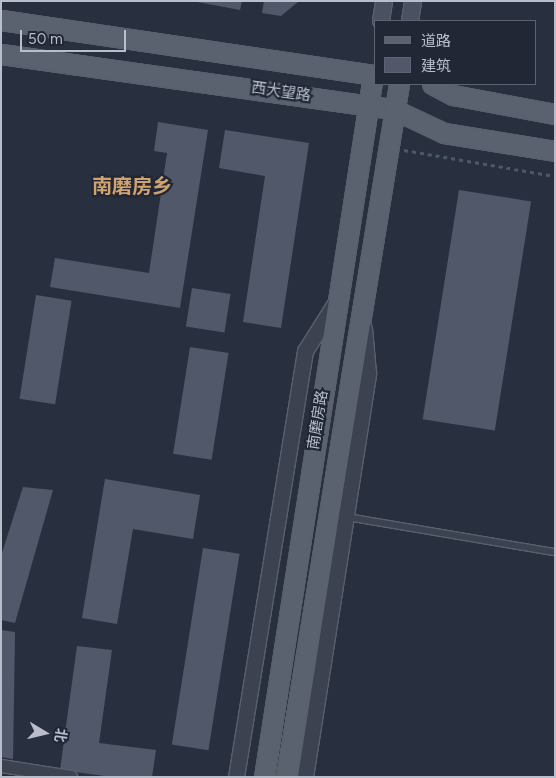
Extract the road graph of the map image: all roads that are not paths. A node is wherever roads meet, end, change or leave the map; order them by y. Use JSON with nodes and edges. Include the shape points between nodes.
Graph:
{"nodes":[{"id":1,"x":384,"y":1,"type":"edge"},
{"id":2,"x":413,"y":1,"type":"edge"},
{"id":3,"x":1,"y":20,"type":"edge"},
{"id":4,"x":381,"y":20,"type":"edge"},
{"id":5,"x":410,"y":20,"type":"edge"},
{"id":6,"x":1,"y":54,"type":"edge"},
{"id":7,"x":374,"y":71,"type":"edge"},
{"id":8,"x":400,"y":85,"type":"edge"},
{"id":9,"x":434,"y":85,"type":"edge"},
{"id":10,"x":369,"y":105,"type":"junction"},
{"id":11,"x":393,"y":109,"type":"junction"},
{"id":12,"x":555,"y":114,"type":"edge"},
{"id":13,"x":555,"y":152,"type":"edge"},
{"id":14,"x":336,"y":300,"type":"junction"},
{"id":15,"x":362,"y":307,"type":"junction"},
{"id":16,"x":347,"y":517,"type":"junction"},
{"id":17,"x":555,"y":552,"type":"edge"},
{"id":18,"x":1,"y":766,"type":"edge"},
{"id":19,"x":70,"y":777,"type":"edge"},
{"id":20,"x":236,"y":777,"type":"edge"},
{"id":21,"x":264,"y":777,"type":"edge"},
{"id":22,"x":286,"y":777,"type":"edge"},
{"id":23,"x":305,"y":777,"type":"edge"}],
"edges":[{"from":1,"to":4,"type":"main road"},
{"from":2,"to":5,"type":"main road"},
{"from":3,"to":7,"type":"main road","name":"西大望路"},
{"from":6,"to":10,"type":"main road","name":"西大望路"},
{"from":7,"to":10,"type":"main road","name":"南磨房路"},
{"from":8,"to":11,"type":"main road","name":"南磨房路"},
{"from":9,"to":12,"type":"main road","via":[[453,95]]},
{"from":10,"to":11,"type":"main road","name":"西大望路"},
{"from":10,"to":14,"type":"main road","name":"南磨房路"},
{"from":11,"to":13,"type":"main road","name":"西大望路","via":[[444,133]]},
{"from":11,"to":15,"type":"main road","name":"南磨房路"},
{"from":14,"to":20,"type":"street","via":[[304,351]]},
{"from":14,"to":21,"type":"main road","name":"南磨房路"},
{"from":15,"to":16,"type":"street","via":[[368,373]]},
{"from":15,"to":22,"type":"main road","name":"南磨房路"},
{"from":16,"to":17,"type":"lane"},
{"from":16,"to":23,"type":"street"},
{"from":18,"to":19,"type":"street"}]}
